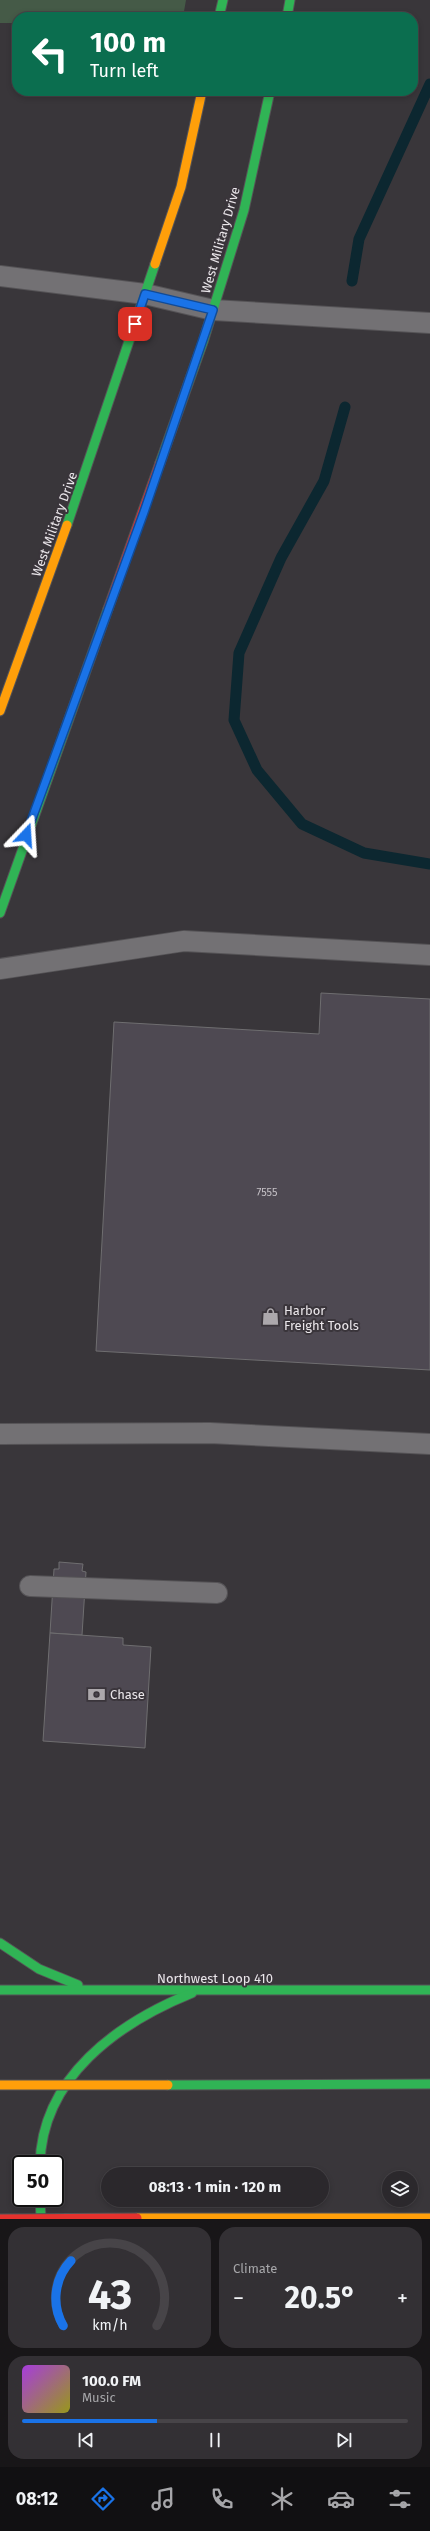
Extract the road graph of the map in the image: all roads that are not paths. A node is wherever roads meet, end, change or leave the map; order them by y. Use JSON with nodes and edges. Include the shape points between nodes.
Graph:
{"nodes":[{"id":1,"x":223,"y":0,"type":"edge"},
{"id":2,"x":290,"y":0,"type":"edge"},
{"id":3,"x":220,"y":12,"type":"edge"},
{"id":4,"x":288,"y":12,"type":"edge"},
{"id":5,"x":201,"y":96,"type":"edge"},
{"id":6,"x":269,"y":96,"type":"edge"},
{"id":7,"x":0,"y":276,"type":"edge"},
{"id":8,"x":145,"y":294,"type":"junction"},
{"id":9,"x":213,"y":310,"type":"junction"},
{"id":10,"x":430,"y":323,"type":"edge"},
{"id":11,"x":0,"y":711,"type":"edge"},
{"id":12,"x":0,"y":913,"type":"edge"},
{"id":13,"x":430,"y":955,"type":"edge"},
{"id":14,"x":0,"y":969,"type":"edge"},
{"id":15,"x":0,"y":1434,"type":"edge"},
{"id":16,"x":430,"y":1444,"type":"edge"},
{"id":17,"x":30,"y":1586,"type":"dead end"},
{"id":18,"x":217,"y":1593,"type":"dead end"},
{"id":19,"x":0,"y":1943,"type":"edge"},
{"id":20,"x":0,"y":1990,"type":"edge"},
{"id":21,"x":98,"y":1990,"type":"junction"},
{"id":22,"x":430,"y":1990,"type":"edge"},
{"id":23,"x":199,"y":1991,"type":"junction"},
{"id":24,"x":430,"y":2084,"type":"edge"},
{"id":25,"x":0,"y":2085,"type":"edge"},
{"id":26,"x":41,"y":2155,"type":"edge"},
{"id":27,"x":40,"y":2207,"type":"edge"},
{"id":28,"x":0,"y":2218,"type":"edge"},
{"id":29,"x":138,"y":2218,"type":"edge"},
{"id":30,"x":430,"y":2218,"type":"edge"},
{"id":31,"x":41,"y":2219,"type":"edge"}],
"edges":[{"from":1,"to":3,"type":"main road"},
{"from":2,"to":4,"type":"main road"},
{"from":5,"to":8,"type":"main road","name":"West Military Drive","via":[[181,187]]},
{"from":6,"to":9,"type":"main road","name":"West Military Drive","via":[[244,210]]},
{"from":7,"to":8,"type":"lane"},
{"from":8,"to":9,"type":"lane"},
{"from":8,"to":11,"type":"main road","name":"West Military Drive","via":[[83,481]]},
{"from":9,"to":10,"type":"lane"},
{"from":9,"to":12,"type":"main road","name":"West Military Drive"},
{"from":13,"to":14,"type":"lane","via":[[184,941]]},
{"from":15,"to":16,"type":"lane","via":[[210,1432]]},
{"from":17,"to":18,"type":"lane"},
{"from":19,"to":21,"type":"main road","via":[[18,1957],[58,1978]]},
{"from":20,"to":21,"type":"main road","name":"Northwest Loop 410"},
{"from":21,"to":23,"type":"main road","name":"Northwest Loop 410"},
{"from":22,"to":23,"type":"main road","name":"Northwest Loop 410"},
{"from":23,"to":26,"type":"main road","via":[[177,1999],[139,2021],[107,2043],[74,2074],[60,2090],[45,2122]]},
{"from":24,"to":25,"type":"main road","bridge":true},
{"from":27,"to":31,"type":"main road"},
{"from":28,"to":29,"type":"main road","bridge":true},
{"from":29,"to":30,"type":"main road"}]}
